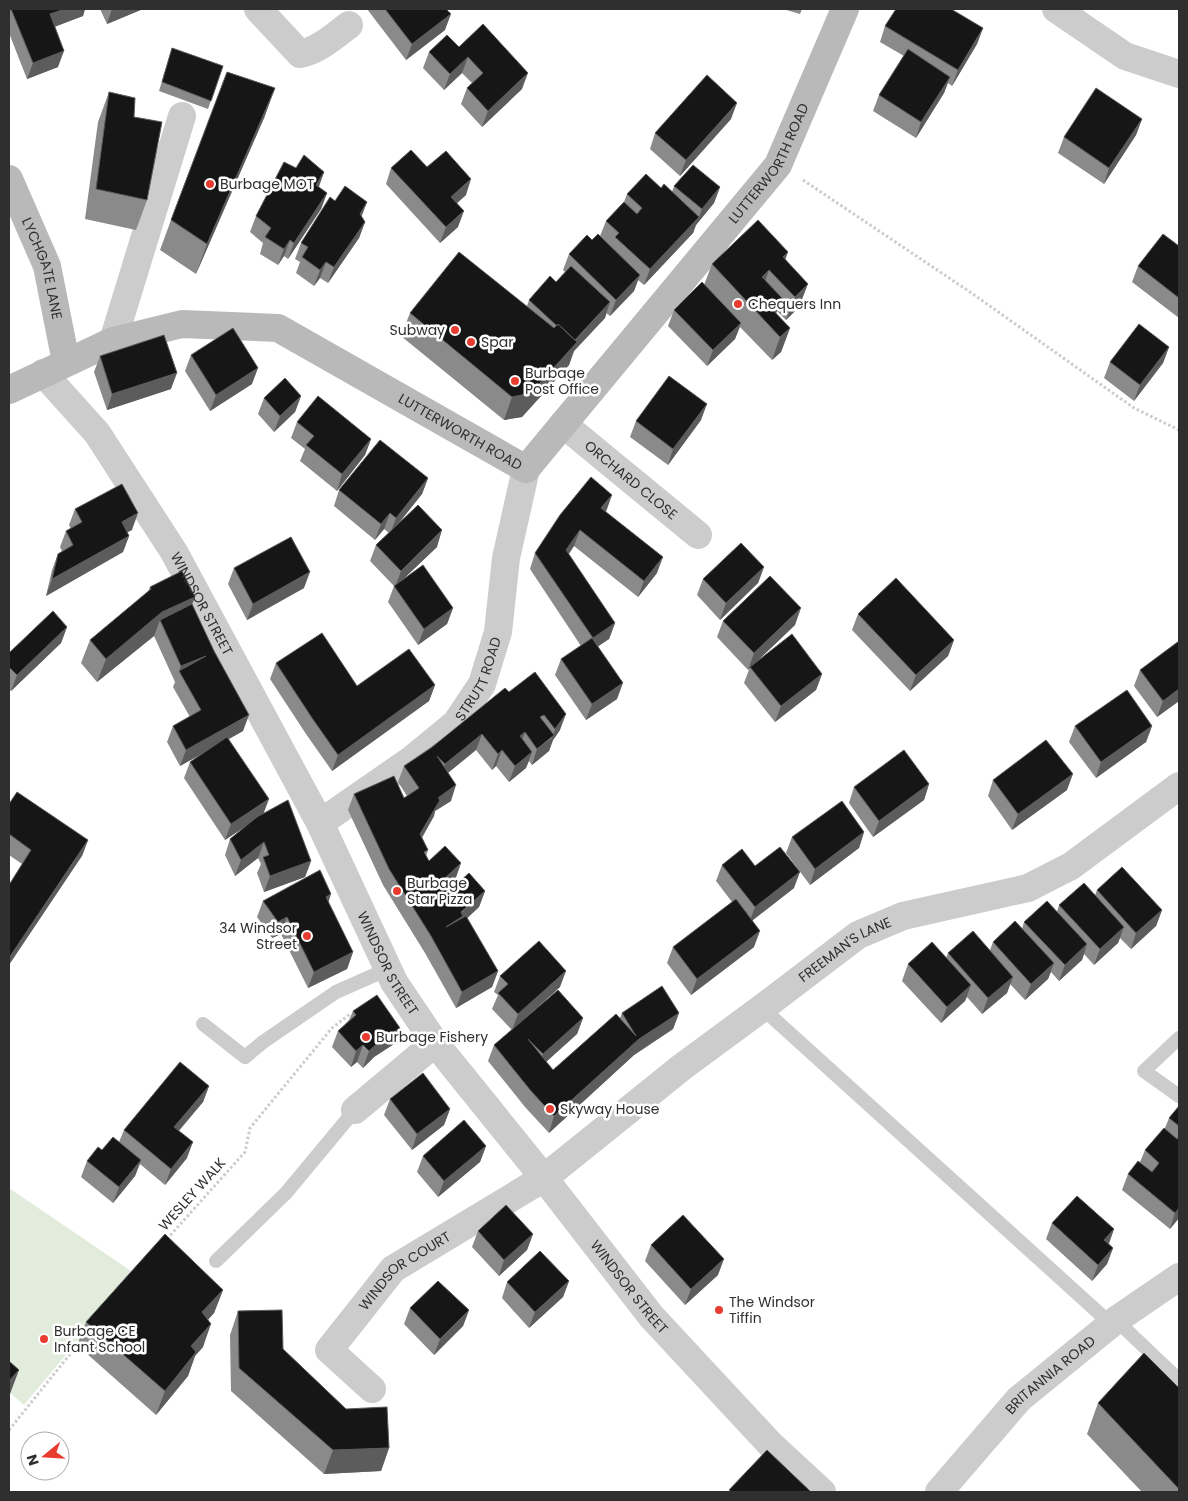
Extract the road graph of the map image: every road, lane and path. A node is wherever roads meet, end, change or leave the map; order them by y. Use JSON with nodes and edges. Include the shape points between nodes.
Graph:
{"nodes":[{"id":1,"x":258,"y":9,"type":"edge"},
{"id":2,"x":845,"y":9,"type":"edge"},
{"id":3,"x":1056,"y":9,"type":"edge"},
{"id":4,"x":349,"y":25,"type":"dead end"},
{"id":5,"x":1179,"y":74,"type":"edge"},
{"id":6,"x":182,"y":116,"type":"dead end"},
{"id":7,"x":778,"y":165,"type":"junction"},
{"id":8,"x":9,"y":179,"type":"edge"},
{"id":9,"x":113,"y":341,"type":"junction"},
{"id":10,"x":54,"y":367,"type":"junction"},
{"id":11,"x":9,"y":390,"type":"edge"},
{"id":12,"x":563,"y":424,"type":"junction"},
{"id":13,"x":1179,"y":430,"type":"edge"},
{"id":14,"x":526,"y":469,"type":"junction"},
{"id":15,"x":698,"y":535,"type":"dead end"},
{"id":16,"x":1179,"y":786,"type":"edge"},
{"id":17,"x":320,"y":823,"type":"junction"},
{"id":18,"x":388,"y":969,"type":"junction"},
{"id":19,"x":762,"y":1008,"type":"junction"},
{"id":20,"x":355,"y":1011,"type":"edge"},
{"id":21,"x":202,"y":1024,"type":"dead end"},
{"id":22,"x":1179,"y":1038,"type":"edge"},
{"id":23,"x":435,"y":1043,"type":"junction"},
{"id":24,"x":1179,"y":1096,"type":"edge"},
{"id":25,"x":355,"y":1110,"type":"joint"},
{"id":26,"x":544,"y":1178,"type":"junction"},
{"id":27,"x":166,"y":1240,"type":"edge"},
{"id":28,"x":216,"y":1261,"type":"dead end"},
{"id":29,"x":1179,"y":1277,"type":"edge"},
{"id":30,"x":1113,"y":1322,"type":"junction"},
{"id":31,"x":84,"y":1338,"type":"dead end"},
{"id":32,"x":1179,"y":1380,"type":"edge"},
{"id":33,"x":372,"y":1389,"type":"dead end"},
{"id":34,"x":9,"y":1430,"type":"edge"},
{"id":35,"x":822,"y":1492,"type":"edge"},
{"id":36,"x":939,"y":1492,"type":"edge"}],
"edges":[{"from":1,"to":4,"type":"street","via":[[300,54],[322,46]]},
{"from":2,"to":7,"type":"main road","name":"LUTTERWORTH ROAD"},
{"from":3,"to":5,"type":"street","via":[[1125,56]]},
{"from":6,"to":9,"type":"street"},
{"from":7,"to":12,"type":"main road","name":"LUTTERWORTH ROAD"},
{"from":7,"to":13,"type":"path","via":[[962,287],[1134,408]]},
{"from":8,"to":10,"type":"main road","name":"LYCHGATE LANE","via":[[47,266]]},
{"from":9,"to":10,"type":"main road","name":"LUTTERWORTH ROAD"},
{"from":9,"to":14,"type":"main road","name":"LUTTERWORTH ROAD","via":[[182,324],[278,328]]},
{"from":10,"to":11,"type":"main road","name":"LUTTERWORTH ROAD"},
{"from":10,"to":17,"type":"street","name":"WINDSOR STREET","via":[[174,552]]},
{"from":12,"to":14,"type":"main road","name":"LUTTERWORTH ROAD"},
{"from":12,"to":15,"type":"street","name":"ORCHARD CLOSE"},
{"from":14,"to":17,"type":"street","name":"STRUTT ROAD","via":[[506,558],[498,632],[482,684],[456,723],[411,760]]},
{"from":16,"to":19,"type":"street","name":"FREEMAN'S LANE","via":[[1071,866],[1028,888],[903,916],[858,936]]},
{"from":17,"to":18,"type":"street","name":"WINDSOR STREET"},
{"from":18,"to":21,"type":"lane","via":[[336,992],[245,1057]]},
{"from":18,"to":23,"type":"street","name":"WINDSOR STREET"},
{"from":19,"to":26,"type":"street","name":"FREEMAN'S LANE","via":[[682,1066]]},
{"from":19,"to":30,"type":"lane"},
{"from":20,"to":27,"type":"path","name":"WESLEY WALK","via":[[332,1028],[250,1128],[245,1152]]},
{"from":22,"to":24,"type":"lane","via":[[1144,1071]]},
{"from":23,"to":25,"type":"street"},
{"from":23,"to":26,"type":"street","name":"WINDSOR STREET"},
{"from":25,"to":28,"type":"lane","via":[[286,1193]]},
{"from":26,"to":33,"type":"street","name":"WINDSOR COURT","via":[[393,1269],[329,1350]]},
{"from":26,"to":35,"type":"street","name":"WINDSOR STREET","via":[[651,1316],[770,1444]]},
{"from":29,"to":30,"type":"street","name":"BRITANNIA ROAD"},
{"from":30,"to":32,"type":"lane"},
{"from":30,"to":36,"type":"street","name":"BRITANNIA ROAD","via":[[1019,1399]]},
{"from":31,"to":34,"type":"path"}]}
